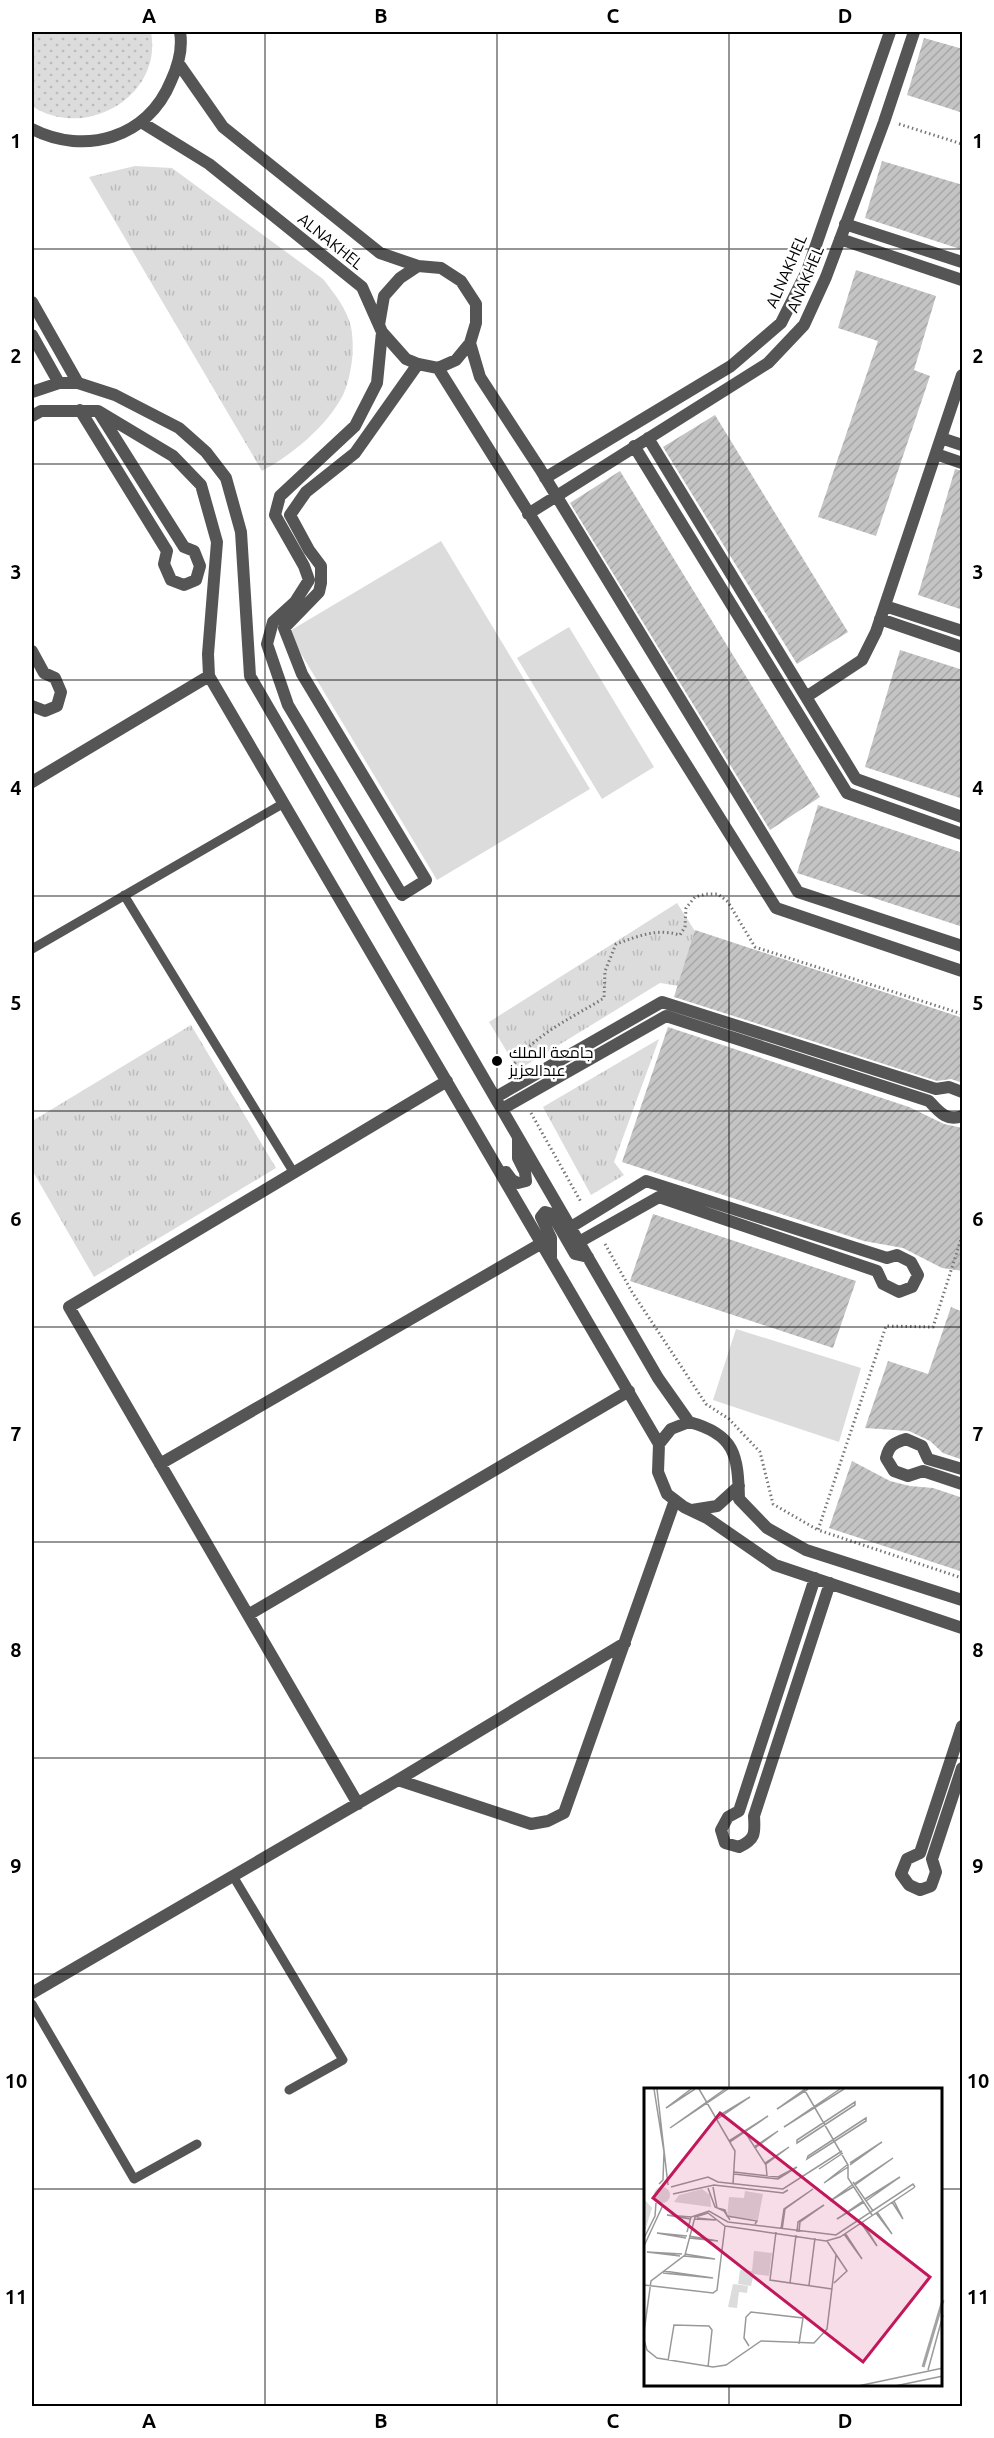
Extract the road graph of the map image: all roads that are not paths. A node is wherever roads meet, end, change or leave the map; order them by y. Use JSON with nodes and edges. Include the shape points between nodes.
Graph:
{"nodes":[{"id":1,"x":890,"y":32,"type":"edge"},
{"id":2,"x":914,"y":32,"type":"edge"},
{"id":3,"x":182,"y":33,"type":"edge"},
{"id":4,"x":178,"y":64,"type":"junction"},
{"id":5,"x":141,"y":122,"type":"junction"},
{"id":6,"x":32,"y":129,"type":"edge"},
{"id":7,"x":846,"y":224,"type":"junction"},
{"id":8,"x":840,"y":239,"type":"junction"},
{"id":9,"x":963,"y":262,"type":"edge"},
{"id":10,"x":418,"y":266,"type":"junction"},
{"id":11,"x":963,"y":280,"type":"edge"},
{"id":12,"x":32,"y":302,"type":"edge"},
{"id":13,"x":380,"y":329,"type":"junction"},
{"id":14,"x":32,"y":335,"type":"edge"},
{"id":15,"x":470,"y":343,"type":"junction"},
{"id":16,"x":418,"y":364,"type":"junction"},
{"id":17,"x":438,"y":368,"type":"junction"},
{"id":18,"x":963,"y":375,"type":"edge"},
{"id":19,"x":59,"y":383,"type":"junction"},
{"id":20,"x":78,"y":383,"type":"junction"},
{"id":21,"x":32,"y":392,"type":"edge"},
{"id":22,"x":80,"y":410,"type":"junction"},
{"id":23,"x":98,"y":411,"type":"junction"},
{"id":24,"x":32,"y":416,"type":"edge"},
{"id":25,"x":648,"y":438,"type":"junction"},
{"id":26,"x":941,"y":438,"type":"junction"},
{"id":27,"x":963,"y":445,"type":"edge"},
{"id":28,"x":634,"y":446,"type":"junction"},
{"id":29,"x":936,"y":454,"type":"junction"},
{"id":30,"x":963,"y":463,"type":"edge"},
{"id":31,"x":544,"y":478,"type":"junction"},
{"id":32,"x":556,"y":496,"type":"junction"},
{"id":33,"x":528,"y":514,"type":"junction"},
{"id":34,"x":885,"y":606,"type":"junction"},
{"id":35,"x":880,"y":619,"type":"junction"},
{"id":36,"x":963,"y":631,"type":"edge"},
{"id":37,"x":963,"y":647,"type":"edge"},
{"id":38,"x":32,"y":651,"type":"edge"},
{"id":39,"x":209,"y":676,"type":"junction"},
{"id":40,"x":806,"y":697,"type":"junction"},
{"id":41,"x":32,"y":706,"type":"edge"},
{"id":42,"x":32,"y":782,"type":"edge"},
{"id":43,"x":284,"y":803,"type":"junction"},
{"id":44,"x":963,"y":817,"type":"edge"},
{"id":45,"x":963,"y":834,"type":"edge"},
{"id":46,"x":124,"y":895,"type":"junction"},
{"id":47,"x":963,"y":946,"type":"edge"},
{"id":48,"x":32,"y":949,"type":"edge"},
{"id":49,"x":963,"y":971,"type":"edge"},
{"id":50,"x":447,"y":1081,"type":"junction"},
{"id":51,"x":963,"y":1092,"type":"edge"},
{"id":52,"x":496,"y":1097,"type":"junction"},
{"id":53,"x":502,"y":1109,"type":"junction"},
{"id":54,"x":963,"y":1116,"type":"edge"},
{"id":55,"x":518,"y":1136,"type":"junction"},
{"id":56,"x":483,"y":1143,"type":"junction"},
{"id":57,"x":294,"y":1173,"type":"junction"},
{"id":58,"x":571,"y":1227,"type":"junction"},
{"id":59,"x":579,"y":1242,"type":"junction"},
{"id":60,"x":542,"y":1243,"type":"junction"},
{"id":61,"x":588,"y":1257,"type":"junction"},
{"id":62,"x":551,"y":1258,"type":"junction"},
{"id":63,"x":629,"y":1391,"type":"junction"},
{"id":64,"x":689,"y":1422,"type":"junction"},
{"id":65,"x":659,"y":1444,"type":"junction"},
{"id":66,"x":160,"y":1464,"type":"junction"},
{"id":67,"x":963,"y":1469,"type":"edge"},
{"id":68,"x":963,"y":1484,"type":"edge"},
{"id":69,"x":739,"y":1486,"type":"junction"},
{"id":70,"x":675,"y":1500,"type":"junction"},
{"id":71,"x":691,"y":1510,"type":"junction"},
{"id":72,"x":815,"y":1578,"type":"junction"},
{"id":73,"x":830,"y":1583,"type":"junction"},
{"id":74,"x":963,"y":1600,"type":"edge"},
{"id":75,"x":248,"y":1615,"type":"junction"},
{"id":76,"x":963,"y":1628,"type":"edge"},
{"id":77,"x":625,"y":1643,"type":"junction"},
{"id":78,"x":963,"y":1726,"type":"edge"},
{"id":79,"x":963,"y":1768,"type":"edge"},
{"id":80,"x":398,"y":1780,"type":"junction"},
{"id":81,"x":358,"y":1804,"type":"junction"},
{"id":82,"x":233,"y":1876,"type":"junction"},
{"id":83,"x":32,"y":1993,"type":"edge"},
{"id":84,"x":32,"y":2004,"type":"edge"},
{"id":85,"x":290,"y":2090,"type":"dead end"},
{"id":86,"x":197,"y":2144,"type":"dead end"}],
"edges":[{"from":1,"to":31,"type":"street","name":"ALNAKHEL","via":[[807,271],[781,323],[731,366]]},
{"from":2,"to":7,"type":"street","name":"ANAKHEL"},
{"from":3,"to":4,"type":"street"},
{"from":4,"to":5,"type":"street","via":[[165,96]]},
{"from":4,"to":10,"type":"street","via":[[222,127],[380,253]]},
{"from":5,"to":6,"type":"street","via":[[96,141],[71,142]]},
{"from":5,"to":13,"type":"street","name":"ALNAKHEL","via":[[209,164],[362,287]]},
{"from":7,"to":8,"type":"street","name":"ANAKHEL"},
{"from":7,"to":9,"type":"street"},
{"from":8,"to":11,"type":"street"},
{"from":8,"to":25,"type":"street","name":"ANAKHEL","via":[[804,325],[768,363]]},
{"from":10,"to":13,"type":"street","via":[[384,296]]},
{"from":10,"to":15,"type":"street","via":[[441,268],[461,281],[476,304]]},
{"from":12,"to":20,"type":"street"},
{"from":13,"to":16,"type":"street","name":"ALNAKHEL","via":[[406,359]]},
{"from":13,"to":16,"type":"street","via":[[377,384],[355,426],[280,496],[275,515],[309,580],[295,602],[273,622],[267,644],[288,705],[402,895],[426,880],[302,675],[284,628],[319,592],[321,583],[321,566],[290,515],[306,492],[355,453]]},
{"from":14,"to":19,"type":"street"},
{"from":15,"to":17,"type":"street","via":[[456,360]]},
{"from":15,"to":31,"type":"street","via":[[480,377]]},
{"from":16,"to":17,"type":"street","name":"ALNAKHEL"},
{"from":17,"to":33,"type":"street"},
{"from":18,"to":26,"type":"street"},
{"from":19,"to":20,"type":"street"},
{"from":19,"to":21,"type":"street"},
{"from":20,"to":52,"type":"street","via":[[115,395],[179,428],[206,452],[226,478],[241,532],[250,676]]},
{"from":22,"to":23,"type":"street"},
{"from":22,"to":23,"type":"street","via":[[167,551],[164,564],[171,580],[184,585],[196,580],[200,566],[194,551],[184,547]]},
{"from":22,"to":24,"type":"street","via":[[41,411]]},
{"from":23,"to":39,"type":"street","via":[[173,456],[201,485],[217,542]]},
{"from":25,"to":28,"type":"street","name":"ANAKHEL"},
{"from":25,"to":40,"type":"street"},
{"from":26,"to":27,"type":"street"},
{"from":26,"to":29,"type":"street"},
{"from":28,"to":32,"type":"street","name":"ANAKHEL"},
{"from":28,"to":45,"type":"street","via":[[847,793]]},
{"from":29,"to":30,"type":"street"},
{"from":29,"to":34,"type":"street"},
{"from":31,"to":32,"type":"street"},
{"from":32,"to":33,"type":"street","name":"ANAKHEL"},
{"from":32,"to":47,"type":"street","via":[[798,891]]},
{"from":33,"to":49,"type":"street","via":[[776,908]]},
{"from":34,"to":35,"type":"street"},
{"from":34,"to":36,"type":"street"},
{"from":35,"to":37,"type":"street"},
{"from":35,"to":40,"type":"street","via":[[862,660]]},
{"from":38,"to":41,"type":"street","via":[[44,673],[55,678],[61,692],[57,706],[45,711]]},
{"from":39,"to":42,"type":"street"},
{"from":39,"to":43,"type":"street"},
{"from":40,"to":44,"type":"street","via":[[856,779]]},
{"from":43,"to":46,"type":"lane"},
{"from":43,"to":50,"type":"street"},
{"from":46,"to":48,"type":"lane"},
{"from":46,"to":57,"type":"lane"},
{"from":50,"to":56,"type":"street"},
{"from":50,"to":57,"type":"street"},
{"from":51,"to":52,"type":"street","via":[[949,1087],[936,1089],[662,1002]]},
{"from":52,"to":53,"type":"street"},
{"from":53,"to":54,"type":"street","via":[[666,1016],[929,1101],[940,1113],[954,1119]]},
{"from":53,"to":55,"type":"street"},
{"from":55,"to":56,"type":"street","via":[[518,1158],[526,1181],[518,1183]]},
{"from":55,"to":58,"type":"street"},
{"from":56,"to":60,"type":"street"},
{"from":57,"to":66,"type":"street","via":[[69,1307]]},
{"from":58,"to":59,"type":"street"},
{"from":58,"to":59,"type":"street","via":[[646,1181],[887,1258],[897,1255],[911,1262],[918,1275],[912,1287],[899,1292],[884,1284],[877,1271],[659,1197]]},
{"from":59,"to":61,"type":"street"},
{"from":60,"to":62,"type":"street"},
{"from":60,"to":66,"type":"street"},
{"from":61,"to":62,"type":"street","via":[[575,1254],[552,1214],[544,1212],[541,1217],[551,1238]]},
{"from":61,"to":64,"type":"street","via":[[658,1378]]},
{"from":62,"to":63,"type":"street"},
{"from":63,"to":65,"type":"street"},
{"from":63,"to":75,"type":"street"},
{"from":64,"to":65,"type":"street","via":[[671,1429]]},
{"from":64,"to":69,"type":"street","via":[[710,1427],[727,1442],[738,1466]]},
{"from":65,"to":70,"type":"street","via":[[658,1472],[667,1494]]},
{"from":66,"to":75,"type":"street"},
{"from":67,"to":68,"type":"street","via":[[928,1459],[922,1446],[906,1439],[893,1444],[886,1458],[894,1471],[908,1476],[923,1471]]},
{"from":69,"to":71,"type":"street","via":[[717,1506]]},
{"from":69,"to":74,"type":"street","via":[[739,1498],[767,1528],[806,1550]]},
{"from":70,"to":71,"type":"street"},
{"from":70,"to":77,"type":"street"},
{"from":71,"to":72,"type":"street","via":[[775,1564]]},
{"from":72,"to":73,"type":"street"},
{"from":72,"to":73,"type":"street","via":[[739,1810],[728,1817],[721,1830],[725,1843],[739,1847],[750,1842],[755,1832],[754,1816]]},
{"from":73,"to":76,"type":"street"},
{"from":75,"to":81,"type":"street"},
{"from":77,"to":80,"type":"street"},
{"from":77,"to":80,"type":"street","via":[[564,1813],[531,1824]]},
{"from":78,"to":79,"type":"street","via":[[920,1852],[908,1859],[901,1874],[909,1885],[920,1890],[931,1886],[936,1872],[932,1859]]},
{"from":80,"to":81,"type":"street"},
{"from":81,"to":82,"type":"street"},
{"from":82,"to":83,"type":"street"},
{"from":82,"to":85,"type":"lane","via":[[343,2060]]},
{"from":84,"to":86,"type":"lane","via":[[134,2179]]}]}
